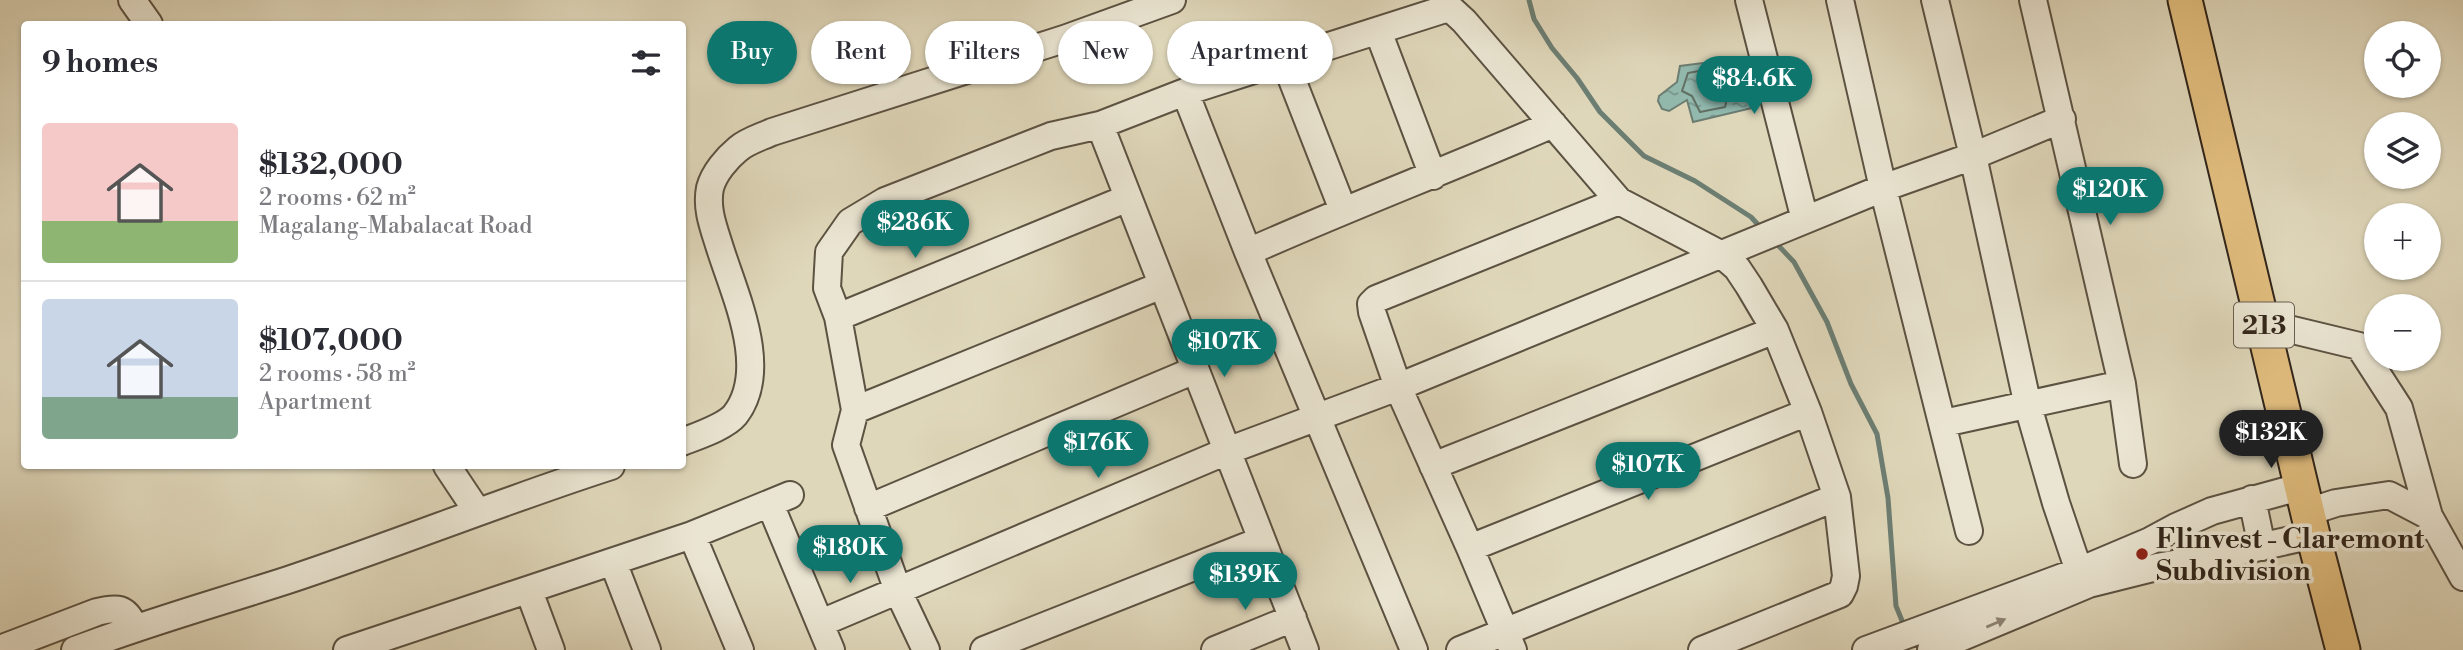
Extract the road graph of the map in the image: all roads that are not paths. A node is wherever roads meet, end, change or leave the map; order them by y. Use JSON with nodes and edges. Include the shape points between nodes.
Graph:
{"nodes":[{"id":1,"x":132,"y":0,"type":"edge"},
{"id":2,"x":1172,"y":0,"type":"edge"},
{"id":3,"x":1749,"y":0,"type":"edge"},
{"id":4,"x":1840,"y":0,"type":"edge"},
{"id":5,"x":1935,"y":0,"type":"edge"},
{"id":6,"x":2033,"y":0,"type":"edge"},
{"id":7,"x":2185,"y":0,"type":"edge"},
{"id":8,"x":147,"y":21,"type":"edge"},
{"id":9,"x":1378,"y":31,"type":"junction"},
{"id":10,"x":1333,"y":44,"type":"edge"},
{"id":11,"x":1209,"y":84,"type":"edge"},
{"id":12,"x":1294,"y":84,"type":"edge"},
{"id":13,"x":1185,"y":92,"type":"junction"},
{"id":14,"x":2062,"y":119,"type":"junction"},
{"id":15,"x":1553,"y":124,"type":"junction"},
{"id":16,"x":1100,"y":125,"type":"junction"},
{"id":17,"x":1973,"y":156,"type":"junction"},
{"id":18,"x":1433,"y":176,"type":"junction"},
{"id":19,"x":1883,"y":188,"type":"junction"},
{"id":20,"x":1128,"y":198,"type":"junction"},
{"id":21,"x":1619,"y":201,"type":"junction"},
{"id":22,"x":1343,"y":210,"type":"junction"},
{"id":23,"x":1797,"y":223,"type":"junction"},
{"id":24,"x":1248,"y":252,"type":"junction"},
{"id":25,"x":1723,"y":255,"type":"junction"},
{"id":26,"x":1162,"y":285,"type":"junction"},
{"id":27,"x":838,"y":317,"type":"junction"},
{"id":28,"x":2264,"y":323,"type":"junction"},
{"id":29,"x":1775,"y":330,"type":"junction"},
{"id":30,"x":1195,"y":370,"type":"junction"},
{"id":31,"x":2122,"y":384,"type":"junction"},
{"id":32,"x":1398,"y":387,"type":"junction"},
{"id":33,"x":2028,"y":406,"type":"junction"},
{"id":34,"x":855,"y":410,"type":"junction"},
{"id":35,"x":1808,"y":412,"type":"junction"},
{"id":36,"x":1317,"y":417,"type":"junction"},
{"id":37,"x":1944,"y":423,"type":"junction"},
{"id":38,"x":686,"y":440,"type":"edge"},
{"id":39,"x":1227,"y":451,"type":"junction"},
{"id":40,"x":2133,"y":464,"type":"dead end"},
{"id":41,"x":1433,"y":466,"type":"junction"},
{"id":42,"x":449,"y":469,"type":"edge"},
{"id":43,"x":602,"y":469,"type":"edge"},
{"id":44,"x":1837,"y":497,"type":"junction"},
{"id":45,"x":2252,"y":499,"type":"junction"},
{"id":46,"x":868,"y":508,"type":"junction"},
{"id":47,"x":477,"y":511,"type":"junction"},
{"id":48,"x":2308,"y":511,"type":"junction"},
{"id":49,"x":2429,"y":516,"type":"junction"},
{"id":50,"x":1969,"y":531,"type":"dead end"},
{"id":51,"x":692,"y":535,"type":"junction"},
{"id":52,"x":1262,"y":540,"type":"junction"},
{"id":53,"x":2262,"y":547,"type":"junction"},
{"id":54,"x":1470,"y":548,"type":"junction"},
{"id":55,"x":613,"y":562,"type":"junction"},
{"id":56,"x":2463,"y":577,"type":"edge"},
{"id":57,"x":2084,"y":578,"type":"junction"},
{"id":58,"x":529,"y":591,"type":"junction"},
{"id":59,"x":898,"y":591,"type":"junction"},
{"id":60,"x":1293,"y":618,"type":"junction"},
{"id":61,"x":821,"y":623,"type":"junction"},
{"id":62,"x":134,"y":627,"type":"junction"},
{"id":63,"x":1509,"y":641,"type":"edge"},
{"id":64,"x":1922,"y":641,"type":"edge"},
{"id":65,"x":0,"y":649,"type":"edge"},
{"id":66,"x":75,"y":650,"type":"edge"},
{"id":67,"x":347,"y":650,"type":"edge"},
{"id":68,"x":551,"y":650,"type":"edge"},
{"id":69,"x":647,"y":650,"type":"edge"},
{"id":70,"x":740,"y":650,"type":"edge"},
{"id":71,"x":831,"y":650,"type":"edge"},
{"id":72,"x":926,"y":650,"type":"edge"},
{"id":73,"x":984,"y":650,"type":"edge"},
{"id":74,"x":1215,"y":650,"type":"edge"},
{"id":75,"x":1305,"y":650,"type":"edge"},
{"id":76,"x":1414,"y":650,"type":"edge"},
{"id":77,"x":1460,"y":650,"type":"edge"},
{"id":78,"x":1702,"y":650,"type":"edge"},
{"id":79,"x":1866,"y":650,"type":"edge"},
{"id":80,"x":2343,"y":650,"type":"edge"}],
"edges":[{"from":1,"to":8,"type":"street"},
{"from":2,"to":38,"type":"street","via":[[772,132],[740,147],[710,186],[709,213],[747,336],[752,369],[734,417]]},
{"from":3,"to":23,"type":"street"},
{"from":4,"to":19,"type":"street"},
{"from":5,"to":17,"type":"street"},
{"from":6,"to":14,"type":"street"},
{"from":7,"to":28,"type":"main road","number":"213"},
{"from":9,"to":10,"type":"street"},
{"from":9,"to":15,"type":"street","via":[[1452,10]]},
{"from":9,"to":18,"type":"street"},
{"from":11,"to":13,"type":"street"},
{"from":12,"to":22,"type":"street"},
{"from":13,"to":16,"type":"street"},
{"from":13,"to":24,"type":"street"},
{"from":14,"to":17,"type":"street"},
{"from":14,"to":31,"type":"street"},
{"from":15,"to":18,"type":"street"},
{"from":15,"to":21,"type":"street"},
{"from":16,"to":20,"type":"street"},
{"from":16,"to":27,"type":"street","via":[[1051,136],[885,201],[850,222],[829,252],[827,288]]},
{"from":17,"to":19,"type":"street"},
{"from":17,"to":33,"type":"street"},
{"from":18,"to":22,"type":"street"},
{"from":19,"to":23,"type":"street"},
{"from":19,"to":37,"type":"street"},
{"from":20,"to":26,"type":"street"},
{"from":20,"to":27,"type":"street"},
{"from":21,"to":25,"type":"street"},
{"from":21,"to":32,"type":"street","via":[[1371,303]]},
{"from":22,"to":24,"type":"street"},
{"from":23,"to":25,"type":"street"},
{"from":24,"to":36,"type":"street"},
{"from":25,"to":29,"type":"street","via":[[1737,268]]},
{"from":25,"to":32,"type":"street"},
{"from":26,"to":30,"type":"street"},
{"from":26,"to":34,"type":"street"},
{"from":27,"to":34,"type":"street"},
{"from":28,"to":48,"type":"main road","number":"213"},
{"from":28,"to":49,"type":"street","via":[[2359,346],[2399,408]]},
{"from":29,"to":35,"type":"street"},
{"from":29,"to":41,"type":"street"},
{"from":30,"to":39,"type":"street"},
{"from":30,"to":46,"type":"street"},
{"from":31,"to":33,"type":"street"},
{"from":31,"to":40,"type":"street"},
{"from":32,"to":36,"type":"street"},
{"from":32,"to":41,"type":"street"},
{"from":33,"to":37,"type":"street"},
{"from":33,"to":57,"type":"street"},
{"from":34,"to":46,"type":"street","via":[[846,445]]},
{"from":35,"to":44,"type":"street"},
{"from":35,"to":54,"type":"street"},
{"from":36,"to":39,"type":"street"},
{"from":36,"to":76,"type":"street"},
{"from":37,"to":50,"type":"street"},
{"from":39,"to":52,"type":"street"},
{"from":39,"to":59,"type":"street"},
{"from":41,"to":54,"type":"street"},
{"from":42,"to":47,"type":"street"},
{"from":43,"to":47,"type":"street"},
{"from":44,"to":63,"type":"street"},
{"from":44,"to":78,"type":"street","via":[[1846,576],[1840,594]]},
{"from":45,"to":48,"type":"street"},
{"from":45,"to":53,"type":"street"},
{"from":45,"to":57,"type":"street","via":[[2176,527]]},
{"from":46,"to":59,"type":"street"},
{"from":47,"to":62,"type":"street","via":[[289,579]]},
{"from":48,"to":49,"type":"street","via":[[2389,495]]},
{"from":48,"to":53,"type":"street"},
{"from":48,"to":80,"type":"main road","number":"213"},
{"from":49,"to":56,"type":"street"},
{"from":51,"to":55,"type":"street"},
{"from":51,"to":61,"type":"street","via":[[780,500]]},
{"from":51,"to":70,"type":"street"},
{"from":52,"to":60,"type":"street"},
{"from":52,"to":73,"type":"street"},
{"from":53,"to":57,"type":"street"},
{"from":54,"to":63,"type":"street"},
{"from":55,"to":58,"type":"street"},
{"from":55,"to":69,"type":"street"},
{"from":57,"to":64,"type":"street"},
{"from":58,"to":67,"type":"street"},
{"from":58,"to":68,"type":"street"},
{"from":59,"to":61,"type":"street"},
{"from":59,"to":72,"type":"street"},
{"from":60,"to":74,"type":"street"},
{"from":60,"to":75,"type":"street"},
{"from":61,"to":71,"type":"street"},
{"from":62,"to":65,"type":"street","via":[[130,615],[111,608]]},
{"from":62,"to":66,"type":"street"},
{"from":63,"to":77,"type":"street"},
{"from":64,"to":79,"type":"street"}]}
